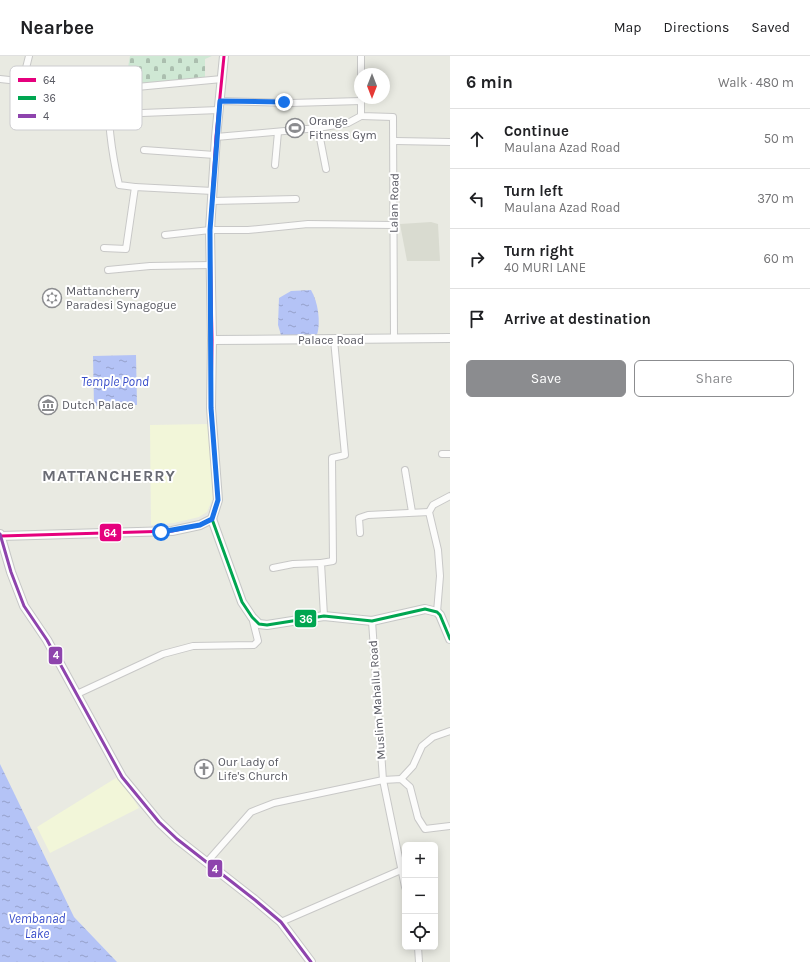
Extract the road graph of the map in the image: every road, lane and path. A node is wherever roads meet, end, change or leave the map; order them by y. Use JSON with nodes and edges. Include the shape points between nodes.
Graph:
{"nodes":[{"id":1,"x":29,"y":56,"type":"edge"},
{"id":2,"x":224,"y":56,"type":"edge"},
{"id":3,"x":361,"y":56,"type":"edge"},
{"id":4,"x":26,"y":66,"type":"edge"},
{"id":5,"x":361,"y":68,"type":"edge"},
{"id":6,"x":0,"y":79,"type":"edge"},
{"id":7,"x":222,"y":79,"type":"junction"},
{"id":8,"x":10,"y":80,"type":"edge"},
{"id":9,"x":142,"y":87,"type":"edge"},
{"id":10,"x":354,"y":99,"type":"edge"},
{"id":11,"x":220,"y":101,"type":"junction"},
{"id":12,"x":361,"y":104,"type":"edge"},
{"id":13,"x":219,"y":110,"type":"junction"},
{"id":14,"x":142,"y":114,"type":"dead end"},
{"id":15,"x":361,"y":116,"type":"junction"},
{"id":16,"x":318,"y":128,"type":"junction"},
{"id":17,"x":110,"y":130,"type":"edge"},
{"id":18,"x":278,"y":132,"type":"junction"},
{"id":19,"x":216,"y":137,"type":"junction"},
{"id":20,"x":394,"y":141,"type":"junction"},
{"id":21,"x":450,"y":142,"type":"edge"},
{"id":22,"x":144,"y":150,"type":"dead end"},
{"id":23,"x":215,"y":155,"type":"junction"},
{"id":24,"x":275,"y":165,"type":"dead end"},
{"id":25,"x":326,"y":169,"type":"dead end"},
{"id":26,"x":135,"y":187,"type":"junction"},
{"id":27,"x":213,"y":191,"type":"junction"},
{"id":28,"x":296,"y":198,"type":"dead end"},
{"id":29,"x":212,"y":201,"type":"junction"},
{"id":30,"x":393,"y":225,"type":"junction"},
{"id":31,"x":210,"y":230,"type":"junction"},
{"id":32,"x":165,"y":235,"type":"dead end"},
{"id":33,"x":104,"y":248,"type":"dead end"},
{"id":34,"x":211,"y":265,"type":"junction"},
{"id":35,"x":108,"y":270,"type":"dead end"},
{"id":36,"x":450,"y":338,"type":"edge"},
{"id":37,"x":394,"y":339,"type":"junction"},
{"id":38,"x":212,"y":340,"type":"junction"},
{"id":39,"x":334,"y":340,"type":"junction"},
{"id":40,"x":442,"y":454,"type":"dead end"},
{"id":41,"x":450,"y":454,"type":"edge"},
{"id":42,"x":405,"y":470,"type":"dead end"},
{"id":43,"x":450,"y":496,"type":"edge"},
{"id":44,"x":412,"y":512,"type":"junction"},
{"id":45,"x":429,"y":512,"type":"junction"},
{"id":46,"x":212,"y":519,"type":"junction"},
{"id":47,"x":360,"y":533,"type":"dead end"},
{"id":48,"x":0,"y":535,"type":"edge"},
{"id":49,"x":322,"y":563,"type":"junction"},
{"id":50,"x":273,"y":568,"type":"dead end"},
{"id":51,"x":437,"y":612,"type":"junction"},
{"id":52,"x":324,"y":616,"type":"junction"},
{"id":53,"x":252,"y":617,"type":"junction"},
{"id":54,"x":372,"y":621,"type":"junction"},
{"id":55,"x":450,"y":639,"type":"edge"},
{"id":56,"x":76,"y":694,"type":"junction"},
{"id":57,"x":450,"y":731,"type":"edge"},
{"id":58,"x":401,"y":779,"type":"junction"},
{"id":59,"x":383,"y":780,"type":"junction"},
{"id":60,"x":450,"y":826,"type":"edge"},
{"id":61,"x":207,"y":862,"type":"junction"},
{"id":62,"x":401,"y":870,"type":"junction"},
{"id":63,"x":403,"y":878,"type":"edge"},
{"id":64,"x":281,"y":922,"type":"junction"},
{"id":65,"x":418,"y":950,"type":"edge"},
{"id":66,"x":311,"y":962,"type":"edge"},
{"id":67,"x":419,"y":962,"type":"edge"}],
"edges":[{"from":1,"to":4,"type":"street"},
{"from":2,"to":7,"type":"street"},
{"from":3,"to":5,"type":"street"},
{"from":6,"to":8,"type":"street"},
{"from":7,"to":9,"type":"street"},
{"from":7,"to":11,"type":"street"},
{"from":10,"to":11,"type":"street","via":[[291,103]]},
{"from":11,"to":13,"type":"street"},
{"from":12,"to":15,"type":"street"},
{"from":13,"to":14,"type":"street"},
{"from":13,"to":19,"type":"street"},
{"from":15,"to":16,"type":"street","via":[[348,124]]},
{"from":15,"to":20,"type":"street","name":"Lalan Road","via":[[393,117]]},
{"from":16,"to":18,"type":"street"},
{"from":16,"to":25,"type":"street"},
{"from":17,"to":26,"type":"street","via":[[119,185]]},
{"from":18,"to":19,"type":"street"},
{"from":18,"to":24,"type":"street"},
{"from":19,"to":23,"type":"street"},
{"from":20,"to":21,"type":"street"},
{"from":20,"to":30,"type":"street","name":"Lalan Road"},
{"from":22,"to":23,"type":"street"},
{"from":23,"to":27,"type":"street"},
{"from":26,"to":27,"type":"street"},
{"from":26,"to":33,"type":"street","via":[[126,249]]},
{"from":27,"to":29,"type":"street"},
{"from":28,"to":29,"type":"street"},
{"from":29,"to":31,"type":"street"},
{"from":30,"to":31,"type":"street","via":[[308,224],[248,230]]},
{"from":30,"to":37,"type":"street","name":"Lalan Road"},
{"from":31,"to":32,"type":"street"},
{"from":31,"to":34,"type":"street"},
{"from":34,"to":35,"type":"street"},
{"from":34,"to":38,"type":"street"},
{"from":36,"to":37,"type":"street","name":"Palace Road"},
{"from":37,"to":39,"type":"street","name":"Palace Road"},
{"from":38,"to":39,"type":"street","name":"Palace Road"},
{"from":38,"to":46,"type":"street","via":[[211,408],[218,500]]},
{"from":39,"to":49,"type":"street","via":[[345,454],[332,458],[333,561]]},
{"from":40,"to":41,"type":"street"},
{"from":42,"to":44,"type":"street"},
{"from":43,"to":45,"type":"street","via":[[433,505]]},
{"from":44,"to":45,"type":"street"},
{"from":44,"to":47,"type":"street","via":[[359,518]]},
{"from":45,"to":51,"type":"street","via":[[438,550],[440,576]]},
{"from":46,"to":48,"type":"street","via":[[200,525],[172,531]]},
{"from":46,"to":53,"type":"street","via":[[242,602]]},
{"from":48,"to":56,"type":"street","via":[[24,606],[47,640]]},
{"from":49,"to":50,"type":"street"},
{"from":49,"to":52,"type":"street"},
{"from":51,"to":54,"type":"street","via":[[425,609]]},
{"from":51,"to":55,"type":"street"},
{"from":52,"to":53,"type":"street","via":[[267,625],[259,624]]},
{"from":52,"to":54,"type":"street"},
{"from":53,"to":56,"type":"street","via":[[258,641],[254,645],[193,646],[163,654]]},
{"from":54,"to":59,"type":"street","name":"Muslim Mahallu Road"},
{"from":56,"to":61,"type":"street","via":[[122,777],[159,822],[176,839]]},
{"from":57,"to":58,"type":"street","via":[[433,737],[422,746],[413,766]]},
{"from":58,"to":59,"type":"street"},
{"from":58,"to":60,"type":"street","via":[[410,787],[418,818],[425,829]]},
{"from":59,"to":61,"type":"street","via":[[274,803],[251,812]]},
{"from":59,"to":62,"type":"street","name":"Muslim Mahallu Road"},
{"from":61,"to":64,"type":"street"},
{"from":62,"to":63,"type":"street","name":"Muslim Mahallu Road"},
{"from":62,"to":64,"type":"street"},
{"from":64,"to":66,"type":"street"},
{"from":65,"to":67,"type":"street"}]}
